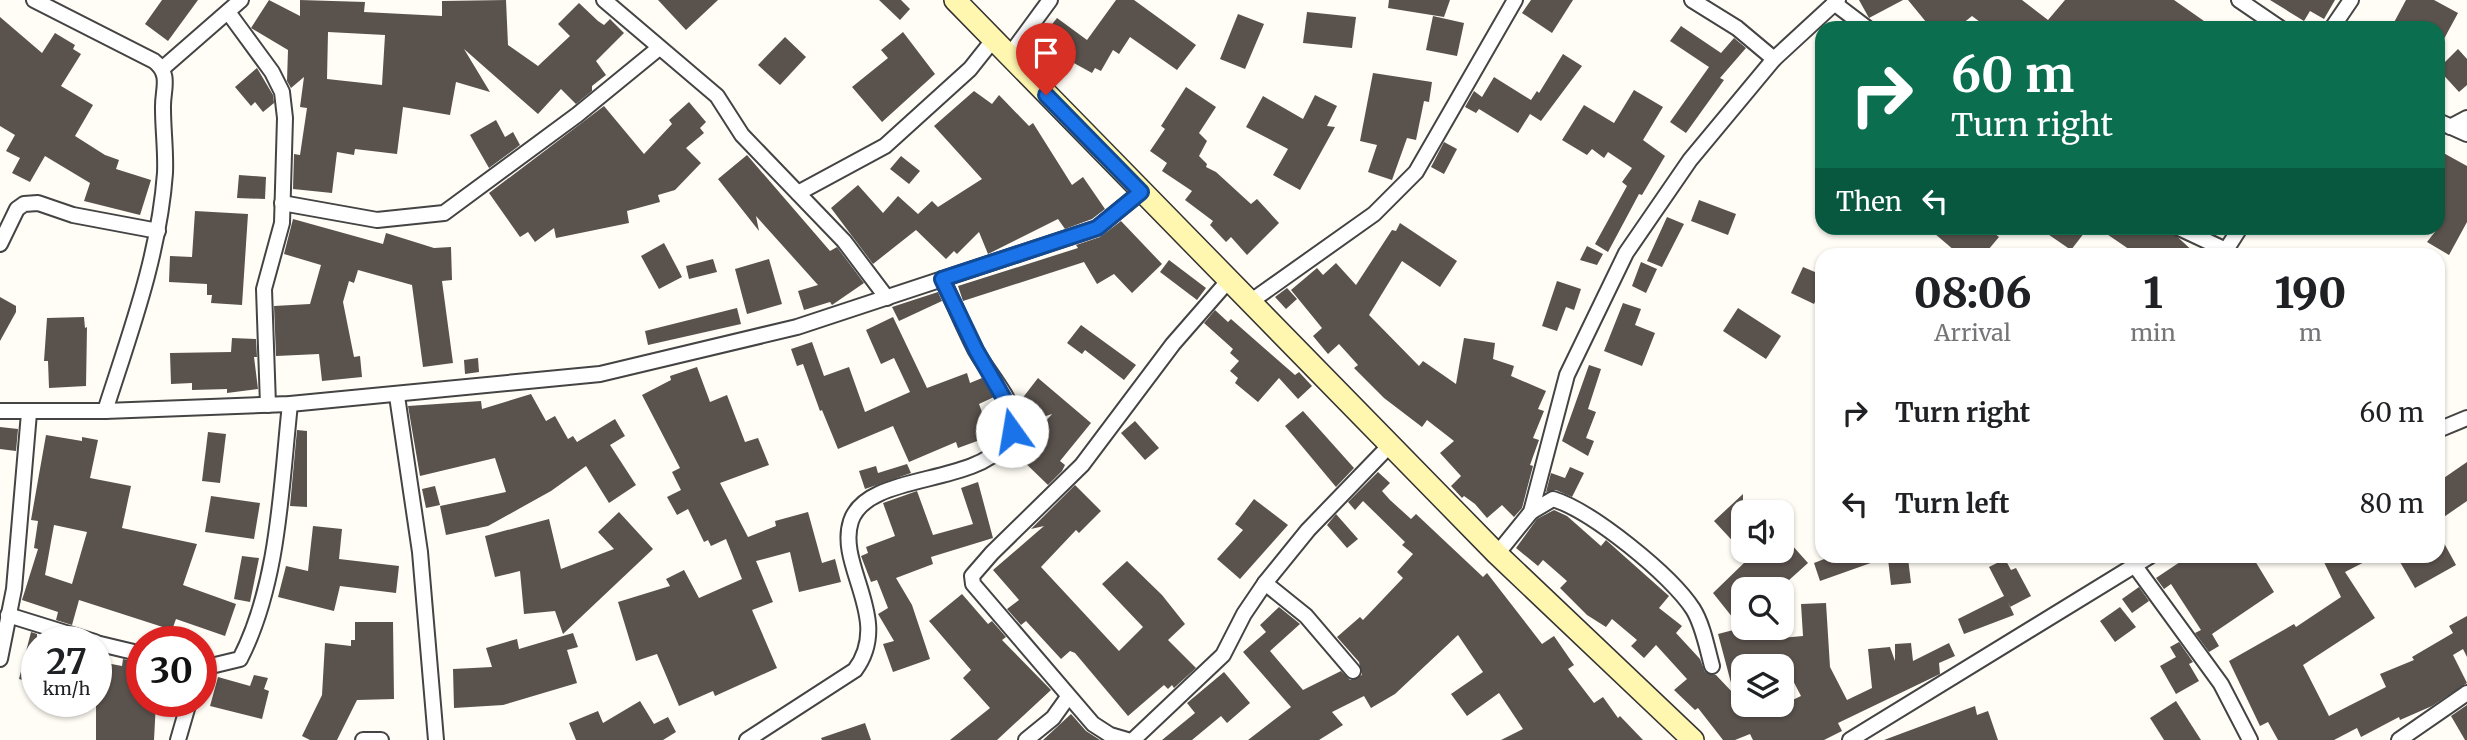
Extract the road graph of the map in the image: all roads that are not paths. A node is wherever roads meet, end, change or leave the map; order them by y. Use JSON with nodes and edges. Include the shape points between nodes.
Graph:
{"nodes":[{"id":1,"x":34,"y":0,"type":"edge"},
{"id":2,"x":241,"y":0,"type":"edge"},
{"id":3,"x":604,"y":0,"type":"edge"},
{"id":4,"x":955,"y":0,"type":"edge"},
{"id":5,"x":1051,"y":0,"type":"edge"},
{"id":6,"x":1515,"y":0,"type":"edge"},
{"id":7,"x":1692,"y":0,"type":"edge"},
{"id":8,"x":2239,"y":0,"type":"edge"},
{"id":9,"x":2351,"y":0,"type":"edge"},
{"id":10,"x":1836,"y":1,"type":"edge"},
{"id":11,"x":228,"y":12,"type":"junction"},
{"id":12,"x":1859,"y":21,"type":"edge"},
{"id":13,"x":2270,"y":21,"type":"edge"},
{"id":14,"x":2337,"y":21,"type":"edge"},
{"id":15,"x":993,"y":40,"type":"junction"},
{"id":16,"x":659,"y":48,"type":"junction"},
{"id":17,"x":1009,"y":56,"type":"junction"},
{"id":18,"x":1774,"y":59,"type":"junction"},
{"id":19,"x":163,"y":68,"type":"junction"},
{"id":20,"x":2467,"y":118,"type":"edge"},
{"id":21,"x":2445,"y":124,"type":"edge"},
{"id":22,"x":2445,"y":124,"type":"edge"},
{"id":23,"x":2467,"y":134,"type":"edge"},
{"id":24,"x":1141,"y":192,"type":"junction"},
{"id":25,"x":798,"y":193,"type":"junction"},
{"id":26,"x":282,"y":203,"type":"junction"},
{"id":27,"x":158,"y":231,"type":"junction"},
{"id":28,"x":2192,"y":235,"type":"edge"},
{"id":29,"x":0,"y":244,"type":"edge"},
{"id":30,"x":2217,"y":248,"type":"edge"},
{"id":31,"x":942,"y":279,"type":"junction"},
{"id":32,"x":1228,"y":281,"type":"junction"},
{"id":33,"x":887,"y":298,"type":"junction"},
{"id":34,"x":1250,"y":302,"type":"junction"},
{"id":35,"x":397,"y":396,"type":"junction"},
{"id":36,"x":290,"y":404,"type":"junction"},
{"id":37,"x":268,"y":405,"type":"junction"},
{"id":38,"x":0,"y":411,"type":"edge"},
{"id":39,"x":105,"y":411,"type":"junction"},
{"id":40,"x":29,"y":413,"type":"junction"},
{"id":41,"x":2467,"y":418,"type":"edge"},
{"id":42,"x":2445,"y":427,"type":"edge"},
{"id":43,"x":1391,"y":444,"type":"junction"},
{"id":44,"x":1531,"y":512,"type":"junction"},
{"id":45,"x":1497,"y":554,"type":"junction"},
{"id":46,"x":2139,"y":563,"type":"edge"},
{"id":47,"x":2134,"y":566,"type":"junction"},
{"id":48,"x":1265,"y":583,"type":"junction"},
{"id":49,"x":8,"y":615,"type":"junction"},
{"id":50,"x":44,"y":626,"type":"edge"},
{"id":51,"x":0,"y":659,"type":"edge"},
{"id":52,"x":217,"y":663,"type":"edge"},
{"id":53,"x":1712,"y":666,"type":"dead end"},
{"id":54,"x":1353,"y":671,"type":"dead end"},
{"id":55,"x":2467,"y":693,"type":"edge"},
{"id":56,"x":1068,"y":697,"type":"junction"},
{"id":57,"x":183,"y":717,"type":"edge"},
{"id":58,"x":178,"y":740,"type":"edge"},
{"id":59,"x":363,"y":740,"type":"edge"},
{"id":60,"x":381,"y":740,"type":"edge"},
{"id":61,"x":436,"y":740,"type":"edge"},
{"id":62,"x":747,"y":740,"type":"edge"},
{"id":63,"x":1026,"y":740,"type":"edge"},
{"id":64,"x":1127,"y":740,"type":"edge"},
{"id":65,"x":1133,"y":740,"type":"edge"},
{"id":66,"x":1693,"y":740,"type":"edge"},
{"id":67,"x":1850,"y":740,"type":"edge"},
{"id":68,"x":2250,"y":740,"type":"edge"},
{"id":69,"x":2399,"y":740,"type":"edge"}],
"edges":[{"from":1,"to":19,"type":"street"},
{"from":2,"to":11,"type":"street"},
{"from":3,"to":16,"type":"street"},
{"from":4,"to":15,"type":"main road"},
{"from":5,"to":17,"type":"street"},
{"from":6,"to":34,"type":"street","via":[[1416,172],[1374,214]]},
{"from":7,"to":18,"type":"street","via":[[1737,28]]},
{"from":8,"to":13,"type":"street"},
{"from":9,"to":14,"type":"street"},
{"from":10,"to":12,"type":"street"},
{"from":10,"to":18,"type":"street"},
{"from":11,"to":19,"type":"street"},
{"from":11,"to":26,"type":"street","via":[[282,92]]},
{"from":15,"to":17,"type":"main road"},
{"from":15,"to":25,"type":"street","via":[[970,69],[885,146]]},
{"from":16,"to":25,"type":"street","via":[[717,96],[742,135]]},
{"from":16,"to":26,"type":"street","via":[[444,213],[377,220]]},
{"from":17,"to":24,"type":"main road"},
{"from":18,"to":44,"type":"street","via":[[1690,160],[1626,253],[1567,374]]},
{"from":19,"to":27,"type":"street","via":[[165,172]]},
{"from":20,"to":21,"type":"street"},
{"from":22,"to":23,"type":"street"},
{"from":24,"to":31,"type":"street","via":[[1097,228]]},
{"from":24,"to":32,"type":"main road"},
{"from":25,"to":33,"type":"street","via":[[844,241]]},
{"from":26,"to":37,"type":"street","via":[[282,223],[264,289]]},
{"from":27,"to":29,"type":"street","via":[[73,215],[38,203],[24,204]]},
{"from":27,"to":39,"type":"street","via":[[148,279]]},
{"from":28,"to":30,"type":"street"},
{"from":31,"to":33,"type":"street"},
{"from":31,"to":62,"type":"street","via":[[1014,416],[1012,431],[1003,446],[968,469],[884,491],[862,505],[851,520],[848,537],[869,637],[867,654],[855,670]]},
{"from":32,"to":34,"type":"main road"},
{"from":32,"to":56,"type":"street","via":[[1173,344],[1082,465],[972,576],[973,584]]},
{"from":33,"to":35,"type":"street","via":[[797,327],[600,374]]},
{"from":34,"to":43,"type":"main road"},
{"from":35,"to":36,"type":"street"},
{"from":35,"to":61,"type":"street","via":[[420,552]]},
{"from":36,"to":37,"type":"street"},
{"from":36,"to":52,"type":"street","via":[[279,511],[252,636],[240,659]]},
{"from":37,"to":39,"type":"street"},
{"from":38,"to":40,"type":"street"},
{"from":39,"to":40,"type":"street"},
{"from":40,"to":49,"type":"street"},
{"from":41,"to":42,"type":"street"},
{"from":43,"to":45,"type":"main road"},
{"from":43,"to":48,"type":"street","via":[[1308,530]]},
{"from":44,"to":45,"type":"street"},
{"from":44,"to":53,"type":"street","via":[[1553,499],[1572,505],[1647,562],[1694,610]]},
{"from":45,"to":66,"type":"main road"},
{"from":46,"to":47,"type":"street"},
{"from":47,"to":67,"type":"street"},
{"from":47,"to":68,"type":"street","via":[[2221,684]]},
{"from":48,"to":54,"type":"street","via":[[1306,616]]},
{"from":48,"to":65,"type":"street","via":[[1223,655]]},
{"from":49,"to":50,"type":"street"},
{"from":49,"to":51,"type":"street"},
{"from":55,"to":69,"type":"street"},
{"from":56,"to":63,"type":"street","via":[[1053,718]]},
{"from":56,"to":64,"type":"street","via":[[1093,724]]},
{"from":57,"to":58,"type":"street"},
{"from":59,"to":60,"type":"street"}]}
